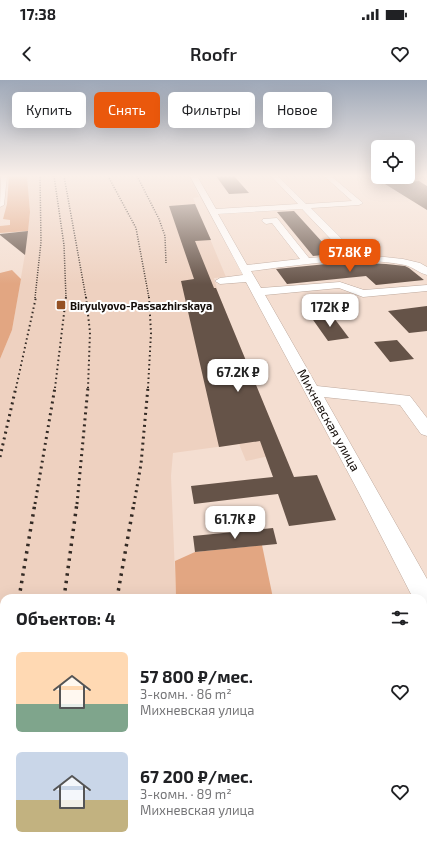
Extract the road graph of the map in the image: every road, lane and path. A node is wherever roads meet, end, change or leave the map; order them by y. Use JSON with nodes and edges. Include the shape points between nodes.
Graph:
{"nodes":[{"id":1,"x":214,"y":212,"type":"edge"},
{"id":2,"x":310,"y":212,"type":"edge"},
{"id":3,"x":266,"y":221,"type":"dead end"},
{"id":4,"x":354,"y":257,"type":"junction"},
{"id":5,"x":307,"y":262,"type":"junction"},
{"id":6,"x":245,"y":268,"type":"junction"},
{"id":7,"x":427,"y":272,"type":"edge"},
{"id":8,"x":250,"y":278,"type":"junction"},
{"id":9,"x":220,"y":281,"type":"dead end"},
{"id":10,"x":427,"y":288,"type":"edge"},
{"id":11,"x":258,"y":292,"type":"junction"},
{"id":12,"x":313,"y":391,"type":"junction"},
{"id":13,"x":427,"y":430,"type":"edge"},
{"id":14,"x":423,"y":594,"type":"edge"}],
"edges":[{"from":1,"to":6,"type":"street","name":"Михневская улица"},
{"from":2,"to":4,"type":"street"},
{"from":3,"to":5,"type":"street","via":[[274,220]]},
{"from":4,"to":5,"type":"street"},
{"from":4,"to":7,"type":"street","via":[[403,262],[416,265]]},
{"from":5,"to":6,"type":"street"},
{"from":6,"to":8,"type":"street","name":"Михневская улица"},
{"from":8,"to":9,"type":"street"},
{"from":8,"to":11,"type":"street","name":"Михневская улица"},
{"from":10,"to":11,"type":"street","via":[[363,294],[340,285]]},
{"from":11,"to":12,"type":"street","name":"Михневская улица"},
{"from":12,"to":13,"type":"street","via":[[405,400]]},
{"from":12,"to":14,"type":"street","name":"Михневская улица"}]}
